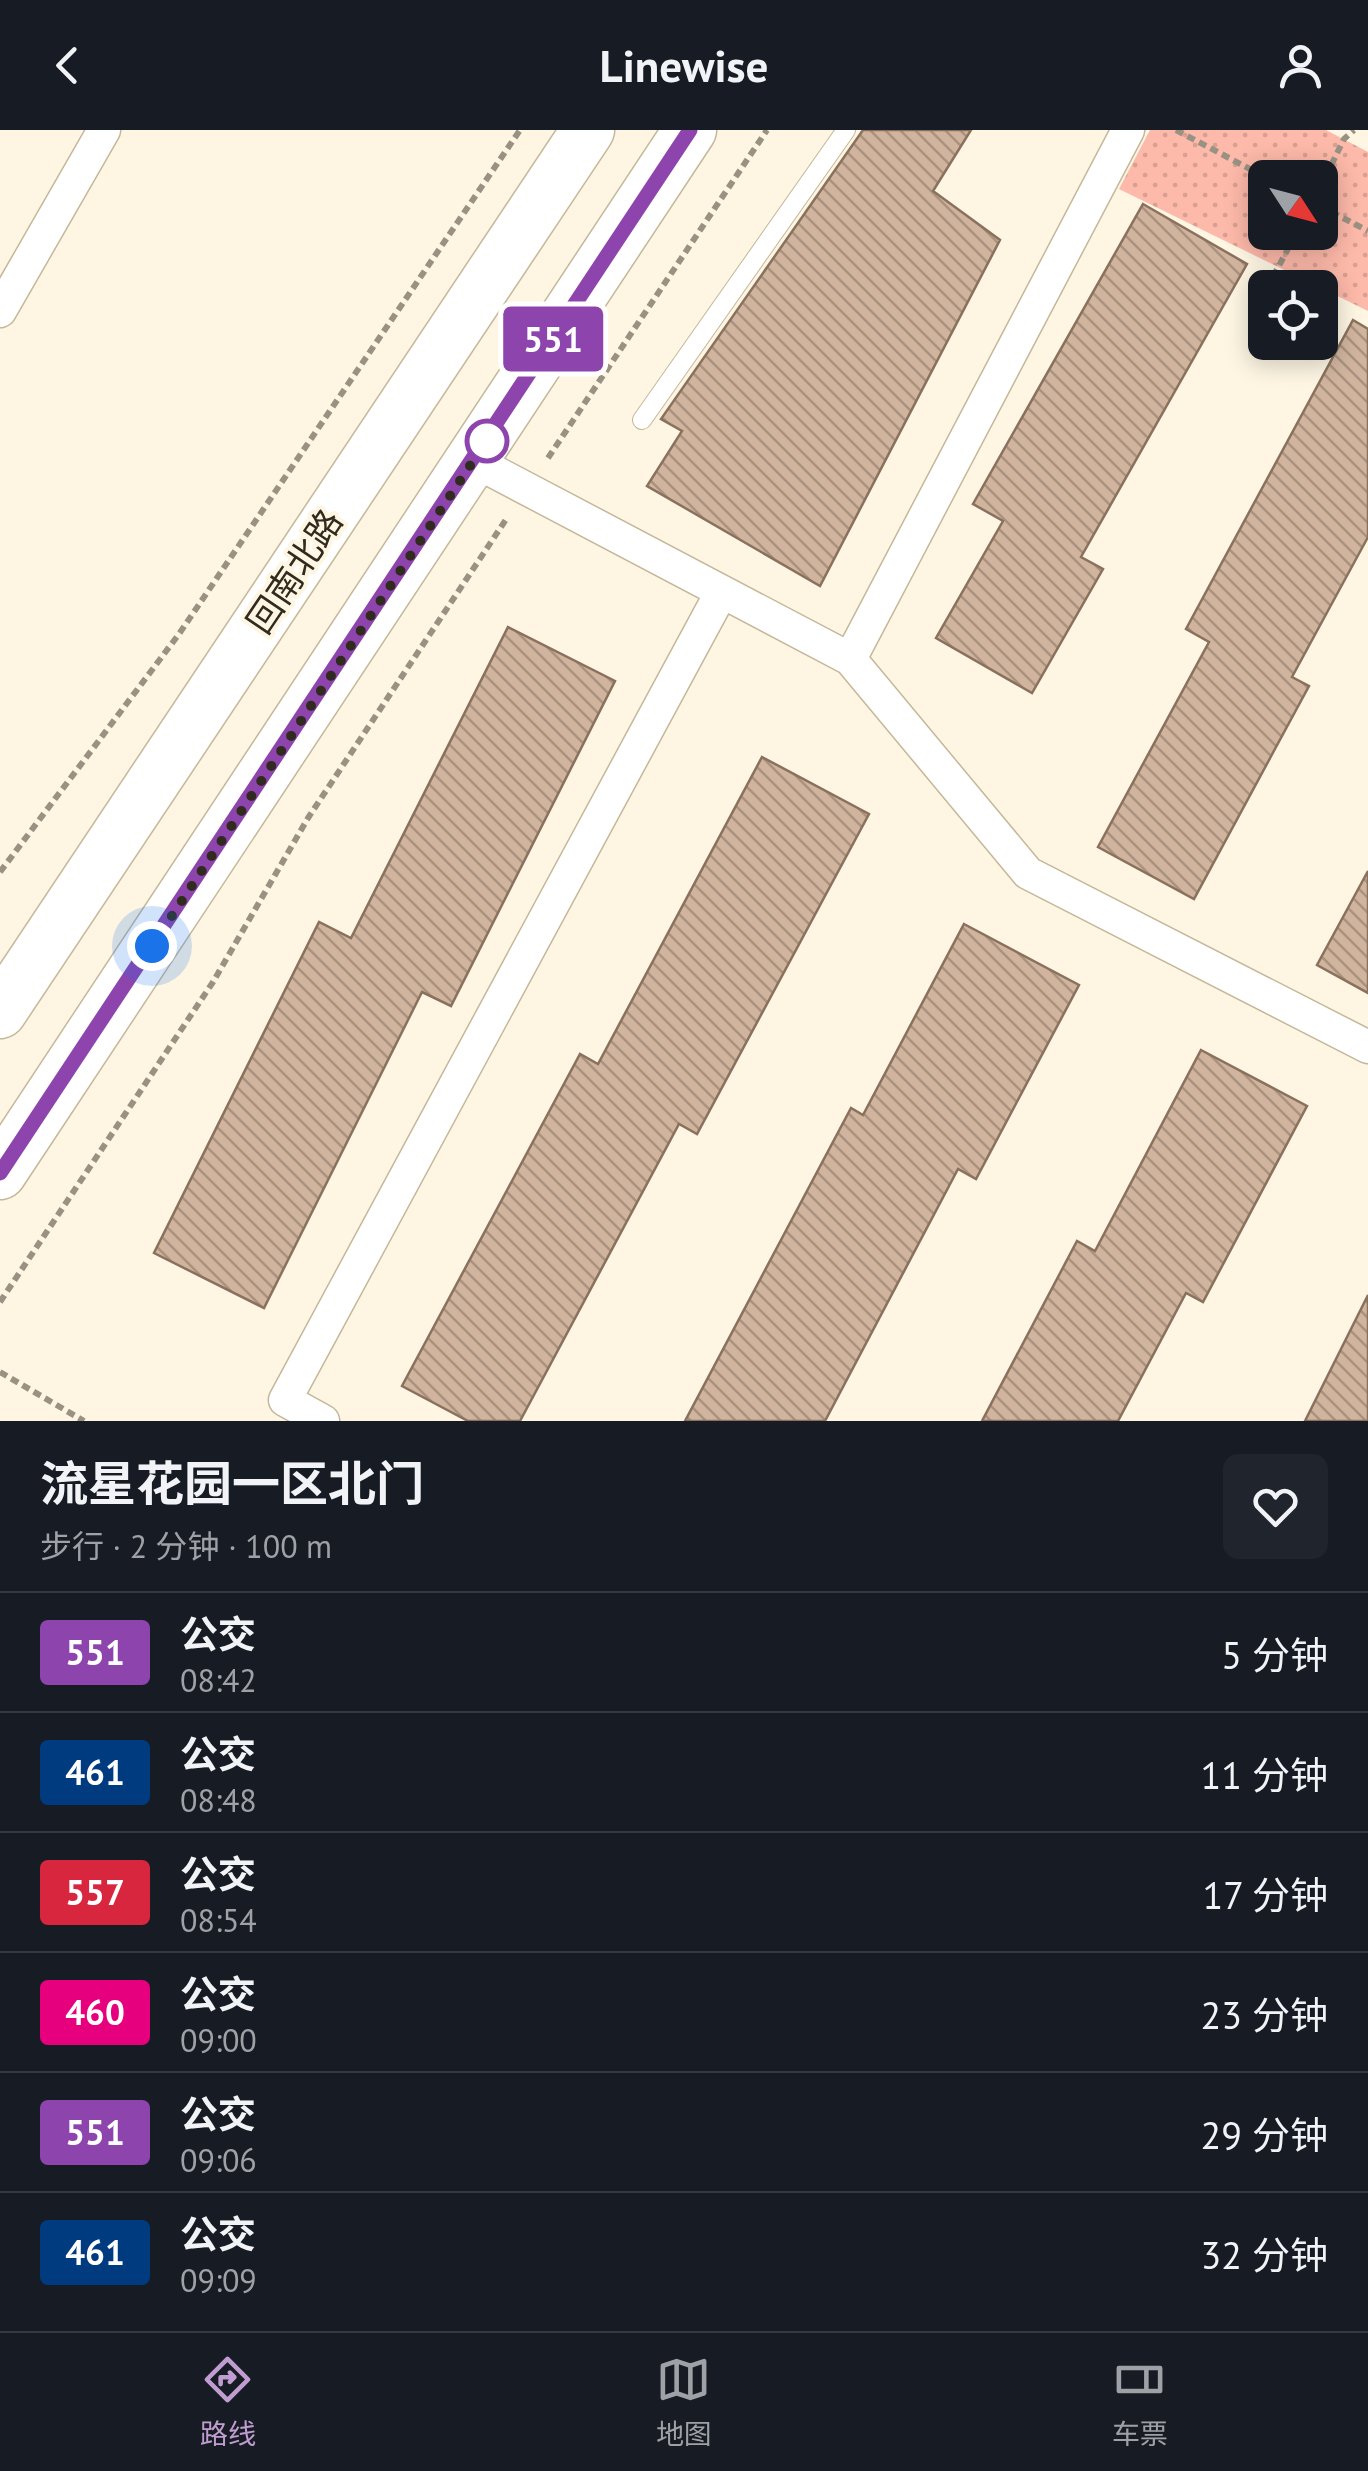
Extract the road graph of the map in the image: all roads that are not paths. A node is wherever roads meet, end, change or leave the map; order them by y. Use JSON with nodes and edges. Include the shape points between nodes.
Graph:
{"nodes":[{"id":1,"x":104,"y":130,"type":"edge"},
{"id":2,"x":588,"y":130,"type":"edge"},
{"id":3,"x":690,"y":130,"type":"edge"},
{"id":4,"x":846,"y":130,"type":"edge"},
{"id":5,"x":1128,"y":130,"type":"edge"},
{"id":6,"x":0,"y":310,"type":"edge"},
{"id":7,"x":642,"y":420,"type":"dead end"},
{"id":8,"x":474,"y":461,"type":"junction"},
{"id":9,"x":721,"y":593,"type":"junction"},
{"id":10,"x":850,"y":660,"type":"junction"},
{"id":11,"x":0,"y":1012,"type":"edge"},
{"id":12,"x":1368,"y":1047,"type":"edge"},
{"id":13,"x":0,"y":1173,"type":"edge"},
{"id":14,"x":323,"y":1421,"type":"edge"}],
"edges":[{"from":1,"to":6,"type":"street"},
{"from":2,"to":11,"type":"main road","name":"回南北路"},
{"from":3,"to":8,"type":"main road"},
{"from":4,"to":7,"type":"lane"},
{"from":5,"to":10,"type":"street"},
{"from":8,"to":9,"type":"street"},
{"from":8,"to":13,"type":"main road"},
{"from":9,"to":10,"type":"street"},
{"from":9,"to":14,"type":"street","via":[[284,1400]]},
{"from":10,"to":12,"type":"street","via":[[1028,873]]}]}
